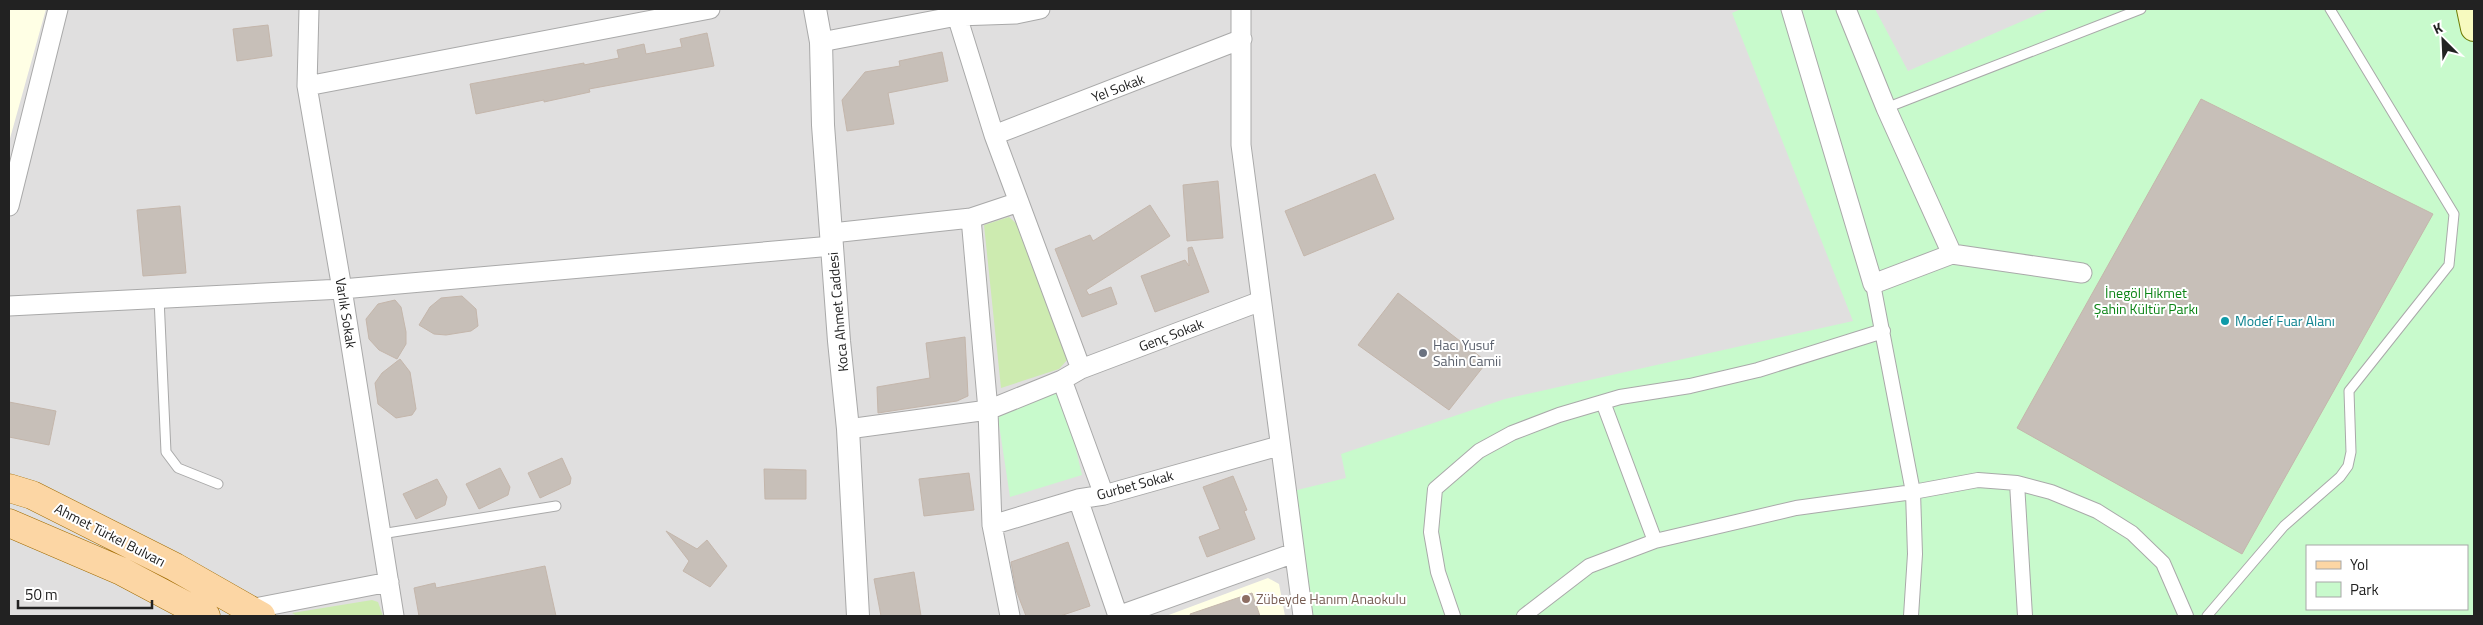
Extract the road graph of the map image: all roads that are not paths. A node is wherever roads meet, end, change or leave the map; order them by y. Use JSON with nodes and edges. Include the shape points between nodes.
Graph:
{"nodes":[{"id":1,"x":58,"y":9,"type":"edge"},
{"id":2,"x":309,"y":9,"type":"edge"},
{"id":3,"x":710,"y":9,"type":"edge"},
{"id":4,"x":815,"y":9,"type":"edge"},
{"id":5,"x":1040,"y":9,"type":"edge"},
{"id":6,"x":1241,"y":9,"type":"edge"},
{"id":7,"x":1791,"y":9,"type":"edge"},
{"id":8,"x":1846,"y":9,"type":"edge"},
{"id":9,"x":2141,"y":9,"type":"edge"},
{"id":10,"x":2330,"y":9,"type":"edge"},
{"id":11,"x":2470,"y":9,"type":"edge"},
{"id":12,"x":1016,"y":12,"type":"edge"},
{"id":13,"x":957,"y":16,"type":"junction"},
{"id":14,"x":2474,"y":28,"type":"edge"},
{"id":15,"x":1242,"y":39,"type":"junction"},
{"id":16,"x":821,"y":42,"type":"junction"},
{"id":17,"x":307,"y":86,"type":"junction"},
{"id":18,"x":1886,"y":108,"type":"junction"},
{"id":19,"x":994,"y":135,"type":"junction"},
{"id":20,"x":1019,"y":202,"type":"junction"},
{"id":21,"x":9,"y":206,"type":"edge"},
{"id":22,"x":971,"y":218,"type":"junction"},
{"id":23,"x":832,"y":239,"type":"junction"},
{"id":24,"x":1952,"y":254,"type":"junction"},
{"id":25,"x":2082,"y":273,"type":"dead end"},
{"id":26,"x":1873,"y":284,"type":"junction"},
{"id":27,"x":342,"y":289,"type":"junction"},
{"id":28,"x":159,"y":298,"type":"junction"},
{"id":29,"x":1261,"y":301,"type":"junction"},
{"id":30,"x":9,"y":306,"type":"edge"},
{"id":31,"x":1883,"y":331,"type":"junction"},
{"id":32,"x":1081,"y":369,"type":"junction"},
{"id":33,"x":1062,"y":380,"type":"junction"},
{"id":34,"x":1604,"y":402,"type":"junction"},
{"id":35,"x":988,"y":410,"type":"junction"},
{"id":36,"x":848,"y":429,"type":"junction"},
{"id":37,"x":1279,"y":446,"type":"junction"},
{"id":38,"x":2017,"y":483,"type":"junction"},
{"id":39,"x":218,"y":484,"type":"dead end"},
{"id":40,"x":9,"y":488,"type":"edge"},
{"id":41,"x":1913,"y":492,"type":"junction"},
{"id":42,"x":1104,"y":495,"type":"junction"},
{"id":43,"x":1078,"y":499,"type":"junction"},
{"id":44,"x":556,"y":506,"type":"dead end"},
{"id":45,"x":9,"y":523,"type":"edge"},
{"id":46,"x":992,"y":525,"type":"junction"},
{"id":47,"x":381,"y":534,"type":"junction"},
{"id":48,"x":1655,"y":541,"type":"junction"},
{"id":49,"x":1294,"y":553,"type":"junction"},
{"id":50,"x":388,"y":582,"type":"junction"},
{"id":51,"x":256,"y":613,"type":"edge"},
{"id":52,"x":206,"y":616,"type":"edge"},
{"id":53,"x":394,"y":616,"type":"edge"},
{"id":54,"x":858,"y":616,"type":"edge"},
{"id":55,"x":1010,"y":616,"type":"edge"},
{"id":56,"x":1118,"y":616,"type":"edge"},
{"id":57,"x":1303,"y":616,"type":"edge"},
{"id":58,"x":1453,"y":616,"type":"edge"},
{"id":59,"x":1524,"y":616,"type":"edge"},
{"id":60,"x":1911,"y":616,"type":"edge"},
{"id":61,"x":2025,"y":616,"type":"edge"},
{"id":62,"x":2186,"y":616,"type":"edge"},
{"id":63,"x":2208,"y":616,"type":"edge"}],
"edges":[{"from":1,"to":21,"type":"street"},
{"from":2,"to":17,"type":"street","name":"Varlık Sokak"},
{"from":3,"to":17,"type":"street"},
{"from":4,"to":16,"type":"street","name":"Koca Ahmet Caddesi"},
{"from":5,"to":12,"type":"street"},
{"from":6,"to":15,"type":"street"},
{"from":7,"to":26,"type":"street"},
{"from":8,"to":18,"type":"street"},
{"from":9,"to":18,"type":"lane"},
{"from":10,"to":63,"type":"lane","via":[[2454,214],[2449,265],[2349,391],[2351,452],[2348,466],[2340,477],[2284,526]]},
{"from":11,"to":14,"type":"main road"},
{"from":12,"to":13,"type":"street"},
{"from":13,"to":16,"type":"street"},
{"from":13,"to":19,"type":"street"},
{"from":15,"to":19,"type":"street","name":"Yel Sokak"},
{"from":15,"to":29,"type":"street","via":[[1242,145]]},
{"from":16,"to":23,"type":"street","name":"Koca Ahmet Caddesi","via":[[823,125]]},
{"from":17,"to":27,"type":"street","name":"Varlık Sokak"},
{"from":18,"to":24,"type":"street"},
{"from":19,"to":20,"type":"street"},
{"from":20,"to":22,"type":"street"},
{"from":20,"to":32,"type":"street"},
{"from":22,"to":23,"type":"street"},
{"from":22,"to":35,"type":"street"},
{"from":23,"to":27,"type":"street"},
{"from":23,"to":36,"type":"street","name":"Koca Ahmet Caddesi"},
{"from":24,"to":25,"type":"street"},
{"from":24,"to":26,"type":"street"},
{"from":26,"to":31,"type":"street"},
{"from":27,"to":28,"type":"street"},
{"from":27,"to":47,"type":"street","name":"Varlık Sokak"},
{"from":28,"to":30,"type":"street"},
{"from":28,"to":39,"type":"lane","via":[[166,452],[178,468]]},
{"from":29,"to":32,"type":"street","name":"Genç Sokak"},
{"from":29,"to":37,"type":"street"},
{"from":31,"to":34,"type":"street","via":[[1758,370]]},
{"from":31,"to":41,"type":"street"},
{"from":32,"to":33,"type":"street","name":"Genç Sokak"},
{"from":33,"to":35,"type":"street","name":"Genç Sokak"},
{"from":33,"to":42,"type":"street"},
{"from":34,"to":48,"type":"street"},
{"from":34,"to":58,"type":"street","via":[[1512,433],[1479,451],[1436,489],[1430,532],[1438,572]]},
{"from":35,"to":36,"type":"street","name":"Genç Sokak"},
{"from":35,"to":46,"type":"street"},
{"from":36,"to":54,"type":"street","name":"Koca Ahmet Caddesi"},
{"from":37,"to":42,"type":"street","name":"Gurbet Sokak"},
{"from":37,"to":49,"type":"street"},
{"from":38,"to":41,"type":"street","via":[[1978,480]]},
{"from":38,"to":61,"type":"street"},
{"from":38,"to":62,"type":"street","via":[[2051,492],[2098,511],[2132,533],[2163,563]]},
{"from":40,"to":51,"type":"main road","name":"Ahmet Türkel Bulvarı","via":[[32,495],[175,567]]},
{"from":41,"to":48,"type":"street","via":[[1796,508]]},
{"from":41,"to":60,"type":"street"},
{"from":42,"to":43,"type":"street","name":"Gurbet Sokak"},
{"from":43,"to":46,"type":"street","name":"Gurbet Sokak"},
{"from":43,"to":56,"type":"street"},
{"from":44,"to":47,"type":"lane"},
{"from":45,"to":52,"type":"main road","name":"Ahmet Türkel Bulvarı","via":[[121,571]]},
{"from":46,"to":55,"type":"street"},
{"from":47,"to":50,"type":"street","name":"Varlık Sokak"},
{"from":48,"to":59,"type":"street","via":[[1589,566]]},
{"from":49,"to":56,"type":"street"},
{"from":49,"to":57,"type":"street"},
{"from":50,"to":51,"type":"street"},
{"from":50,"to":53,"type":"street","name":"Varlık Sokak"}]}
